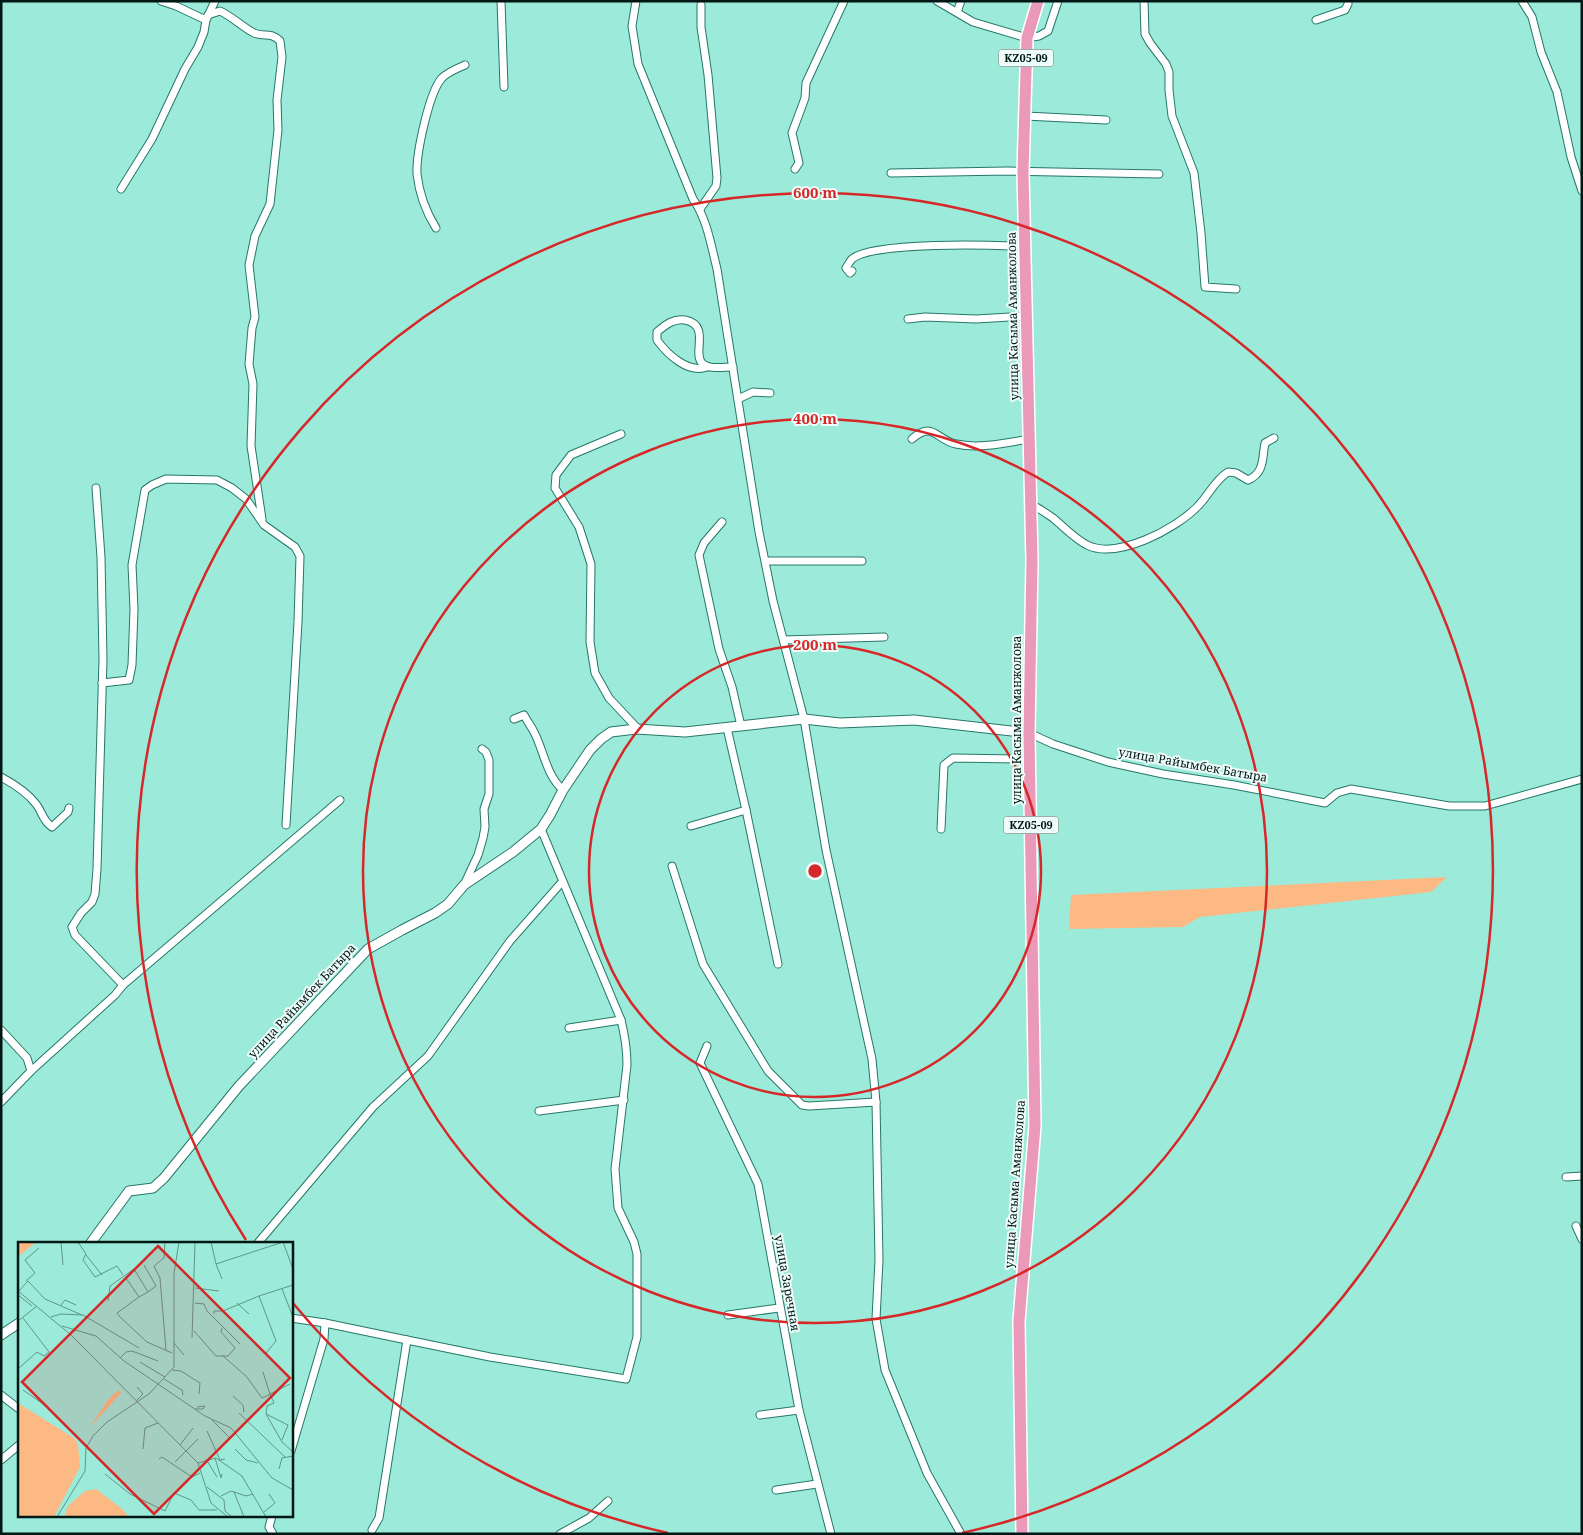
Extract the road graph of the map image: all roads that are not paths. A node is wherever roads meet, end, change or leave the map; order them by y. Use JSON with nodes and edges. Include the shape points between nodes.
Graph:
{"nodes":[{"id":1,"x":160,"y":1,"type":"edge"},
{"id":2,"x":215,"y":1,"type":"edge"},
{"id":3,"x":501,"y":1,"type":"edge"},
{"id":4,"x":636,"y":1,"type":"edge"},
{"id":5,"x":844,"y":1,"type":"edge"},
{"id":6,"x":937,"y":1,"type":"edge"},
{"id":7,"x":961,"y":1,"type":"edge"},
{"id":8,"x":1038,"y":1,"type":"edge"},
{"id":9,"x":1058,"y":1,"type":"edge"},
{"id":10,"x":1144,"y":1,"type":"edge"},
{"id":11,"x":1522,"y":1,"type":"edge"},
{"id":12,"x":1349,"y":2,"type":"edge"},
{"id":13,"x":701,"y":5,"type":"dead end"},
{"id":14,"x":957,"y":12,"type":"junction"},
{"id":15,"x":207,"y":17,"type":"junction"},
{"id":16,"x":1316,"y":20,"type":"dead end"},
{"id":17,"x":1027,"y":38,"type":"junction"},
{"id":18,"x":466,"y":65,"type":"dead end"},
{"id":19,"x":504,"y":87,"type":"dead end"},
{"id":20,"x":1025,"y":116,"type":"junction"},
{"id":21,"x":1106,"y":120,"type":"dead end"},
{"id":22,"x":795,"y":169,"type":"dead end"},
{"id":23,"x":1023,"y":172,"type":"junction"},
{"id":24,"x":891,"y":174,"type":"dead end"},
{"id":25,"x":1159,"y":174,"type":"dead end"},
{"id":26,"x":121,"y":189,"type":"dead end"},
{"id":27,"x":1582,"y":191,"type":"edge"},
{"id":28,"x":700,"y":209,"type":"junction"},
{"id":29,"x":436,"y":228,"type":"dead end"},
{"id":30,"x":1025,"y":247,"type":"junction"},
{"id":31,"x":852,"y":271,"type":"dead end"},
{"id":32,"x":1236,"y":289,"type":"dead end"},
{"id":33,"x":1026,"y":316,"type":"junction"},
{"id":34,"x":908,"y":319,"type":"dead end"},
{"id":35,"x":707,"y":367,"type":"junction"},
{"id":36,"x":733,"y":367,"type":"junction"},
{"id":37,"x":770,"y":393,"type":"dead end"},
{"id":38,"x":738,"y":399,"type":"junction"},
{"id":39,"x":621,"y":434,"type":"dead end"},
{"id":40,"x":1274,"y":438,"type":"dead end"},
{"id":41,"x":912,"y":439,"type":"dead end"},
{"id":42,"x":1029,"y":439,"type":"junction"},
{"id":43,"x":96,"y":488,"type":"dead end"},
{"id":44,"x":1031,"y":504,"type":"junction"},
{"id":45,"x":262,"y":520,"type":"junction"},
{"id":46,"x":722,"y":522,"type":"dead end"},
{"id":47,"x":766,"y":561,"type":"junction"},
{"id":48,"x":862,"y":561,"type":"dead end"},
{"id":49,"x":884,"y":637,"type":"dead end"},
{"id":50,"x":784,"y":640,"type":"junction"},
{"id":51,"x":102,"y":683,"type":"junction"},
{"id":52,"x":514,"y":719,"type":"dead end"},
{"id":53,"x":804,"y":719,"type":"junction"},
{"id":54,"x":741,"y":726,"type":"junction"},
{"id":55,"x":727,"y":728,"type":"junction"},
{"id":56,"x":638,"y":730,"type":"junction"},
{"id":57,"x":1030,"y":733,"type":"junction"},
{"id":58,"x":482,"y":749,"type":"dead end"},
{"id":59,"x":1030,"y":762,"type":"junction"},
{"id":60,"x":1,"y":777,"type":"edge"},
{"id":61,"x":1582,"y":779,"type":"edge"},
{"id":62,"x":563,"y":790,"type":"junction"},
{"id":63,"x":340,"y":800,"type":"dead end"},
{"id":64,"x":69,"y":808,"type":"dead end"},
{"id":65,"x":746,"y":810,"type":"junction"},
{"id":66,"x":286,"y":826,"type":"dead end"},
{"id":67,"x":691,"y":826,"type":"dead end"},
{"id":68,"x":541,"y":829,"type":"junction"},
{"id":69,"x":941,"y":829,"type":"dead end"},
{"id":70,"x":672,"y":866,"type":"dead end"},
{"id":71,"x":562,"y":882,"type":"junction"},
{"id":72,"x":464,"y":885,"type":"junction"},
{"id":73,"x":778,"y":964,"type":"dead end"},
{"id":74,"x":123,"y":985,"type":"junction"},
{"id":75,"x":620,"y":1020,"type":"junction"},
{"id":76,"x":569,"y":1028,"type":"dead end"},
{"id":77,"x":1,"y":1030,"type":"edge"},
{"id":78,"x":707,"y":1046,"type":"dead end"},
{"id":79,"x":31,"y":1071,"type":"junction"},
{"id":80,"x":624,"y":1100,"type":"junction"},
{"id":81,"x":1,"y":1102,"type":"edge"},
{"id":82,"x":876,"y":1102,"type":"junction"},
{"id":83,"x":540,"y":1111,"type":"dead end"},
{"id":84,"x":1582,"y":1176,"type":"edge"},
{"id":85,"x":1566,"y":1177,"type":"dead end"},
{"id":86,"x":1576,"y":1226,"type":"dead end"},
{"id":87,"x":1582,"y":1239,"type":"edge"},
{"id":88,"x":91,"y":1242,"type":"edge"},
{"id":89,"x":258,"y":1242,"type":"edge"},
{"id":90,"x":780,"y":1308,"type":"junction"},
{"id":91,"x":728,"y":1315,"type":"dead end"},
{"id":92,"x":292,"y":1318,"type":"edge"},
{"id":93,"x":325,"y":1323,"type":"junction"},
{"id":94,"x":18,"y":1324,"type":"edge"},
{"id":95,"x":1,"y":1335,"type":"edge"},
{"id":96,"x":407,"y":1340,"type":"junction"},
{"id":97,"x":1,"y":1395,"type":"edge"},
{"id":98,"x":18,"y":1408,"type":"edge"},
{"id":99,"x":799,"y":1410,"type":"junction"},
{"id":100,"x":760,"y":1415,"type":"dead end"},
{"id":101,"x":18,"y":1446,"type":"edge"},
{"id":102,"x":292,"y":1447,"type":"edge"},
{"id":103,"x":1,"y":1460,"type":"edge"},
{"id":104,"x":817,"y":1484,"type":"junction"},
{"id":105,"x":776,"y":1490,"type":"dead end"},
{"id":106,"x":608,"y":1501,"type":"dead end"},
{"id":107,"x":271,"y":1518,"type":"edge"},
{"id":108,"x":372,"y":1530,"type":"dead end"},
{"id":109,"x":273,"y":1534,"type":"edge"},
{"id":110,"x":560,"y":1534,"type":"edge"},
{"id":111,"x":831,"y":1534,"type":"edge"},
{"id":112,"x":961,"y":1534,"type":"edge"},
{"id":113,"x":1022,"y":1534,"type":"edge"}],
"edges":[{"from":1,"to":15,"type":"street"},
{"from":2,"to":15,"type":"street"},
{"from":3,"to":19,"type":"street"},
{"from":4,"to":28,"type":"street","via":[[632,26],[638,64],[693,199]]},
{"from":5,"to":22,"type":"street","via":[[806,83],[805,98],[792,133],[799,164]]},
{"from":6,"to":14,"type":"street"},
{"from":7,"to":14,"type":"street"},
{"from":8,"to":17,"type":"main road","number":"KZ05-09"},
{"from":9,"to":17,"type":"street","via":[[1048,32]]},
{"from":10,"to":32,"type":"street","via":[[1145,34],[1169,72],[1172,116],[1194,173],[1204,287]]},
{"from":11,"to":27,"type":"street","via":[[1532,18],[1557,92]]},
{"from":12,"to":16,"type":"street","via":[[1345,10]]},
{"from":13,"to":28,"type":"street","via":[[717,178],[716,186]]},
{"from":14,"to":17,"type":"street","via":[[973,22]]},
{"from":15,"to":26,"type":"street","via":[[198,47],[152,139]]},
{"from":15,"to":45,"type":"street","via":[[220,11],[228,14],[254,33],[276,37],[281,49],[278,130],[270,204],[255,236],[249,265],[254,317],[249,364],[253,390],[251,446]]},
{"from":17,"to":20,"type":"main road","number":"KZ05-09"},
{"from":18,"to":29,"type":"street","via":[[443,77],[434,88],[426,112],[417,171],[424,204]]},
{"from":20,"to":21,"type":"street"},
{"from":20,"to":23,"type":"main road","name":"улица Касыма Аманжолова","number":"KZ05-09"},
{"from":23,"to":24,"type":"street"},
{"from":23,"to":25,"type":"street"},
{"from":23,"to":30,"type":"main road","name":"улица Касыма Аманжолова","number":"KZ05-09"},
{"from":28,"to":36,"type":"street","via":[[717,269]]},
{"from":30,"to":31,"type":"street","via":[[983,244],[877,249],[853,258],[846,268],[850,273]]},
{"from":30,"to":33,"type":"main road","name":"улица Касыма Аманжолова","number":"KZ05-09"},
{"from":33,"to":34,"type":"street"},
{"from":33,"to":42,"type":"main road","name":"улица Касыма Аманжолова","number":"KZ05-09"},
{"from":35,"to":35,"type":"street","via":[[698,358],[699,332],[690,321],[680,319],[657,332],[656,340],[678,360],[693,367]]},
{"from":35,"to":36,"type":"street"},
{"from":36,"to":38,"type":"street"},
{"from":37,"to":38,"type":"street","via":[[753,392]]},
{"from":38,"to":47,"type":"street"},
{"from":39,"to":56,"type":"street","via":[[571,455],[556,475],[555,488],[579,527],[591,564],[590,642],[595,673],[609,698]]},
{"from":40,"to":44,"type":"street","via":[[1265,442],[1262,468],[1252,478],[1248,480],[1228,472],[1214,483],[1191,512],[1136,544],[1098,549],[1086,544]]},
{"from":41,"to":42,"type":"street","via":[[929,430],[954,444],[975,446]]},
{"from":42,"to":44,"type":"main road","name":"улица Касыма Аманжолова","number":"KZ05-09"},
{"from":43,"to":51,"type":"street","via":[[101,557]]},
{"from":44,"to":57,"type":"main road","name":"улица Касыма Аманжолова","number":"KZ05-09"},
{"from":45,"to":51,"type":"street","via":[[246,499],[217,480],[166,479],[145,490],[132,565],[134,609],[129,680]]},
{"from":45,"to":66,"type":"street","via":[[264,525],[295,547],[300,556]]},
{"from":46,"to":54,"type":"street","via":[[704,543],[699,555]]},
{"from":47,"to":48,"type":"street"},
{"from":47,"to":50,"type":"street"},
{"from":49,"to":50,"type":"street"},
{"from":50,"to":53,"type":"street"},
{"from":51,"to":74,"type":"street","via":[[95,894],[72,927],[75,935]]},
{"from":52,"to":62,"type":"street","via":[[524,715],[535,733],[549,770]]},
{"from":53,"to":54,"type":"street","name":"улица Райымбек Батыра"},
{"from":53,"to":57,"type":"street","name":"улица Райымбек Батыра","via":[[840,723],[914,720]]},
{"from":53,"to":82,"type":"street","via":[[826,850],[872,1059]]},
{"from":54,"to":55,"type":"street","name":"улица Райымбек Батыра"},
{"from":55,"to":56,"type":"street","name":"улица Райымбек Батыра","via":[[686,732]]},
{"from":55,"to":65,"type":"street"},
{"from":56,"to":62,"type":"street","name":"улица Райымбек Батыра","via":[[611,732],[600,739]]},
{"from":57,"to":59,"type":"main road","name":"улица Касыма Аманжолова","number":"KZ05-09"},
{"from":57,"to":61,"type":"street","name":"улица Райымбек Батыра","via":[[1108,762],[1324,803],[1337,793],[1351,789],[1449,806],[1485,806]]},
{"from":58,"to":72,"type":"street","via":[[488,760],[489,794],[484,809],[484,838]]},
{"from":59,"to":69,"type":"street","via":[[1017,758],[953,758],[944,764]]},
{"from":59,"to":113,"type":"main road","name":"улица Касыма Аманжолова","number":"KZ05-09","via":[[1035,1126],[1019,1321]]},
{"from":60,"to":64,"type":"street","via":[[19,787],[52,827]]},
{"from":62,"to":68,"type":"street","name":"улица Райымбек Батыра"},
{"from":63,"to":74,"type":"street"},
{"from":65,"to":67,"type":"street"},
{"from":65,"to":73,"type":"street"},
{"from":68,"to":71,"type":"street"},
{"from":68,"to":72,"type":"street","name":"улица Райымбек Батыра"},
{"from":70,"to":82,"type":"street","via":[[703,964],[768,1071],[802,1104]]},
{"from":71,"to":75,"type":"street"},
{"from":71,"to":89,"type":"street","via":[[510,942],[428,1056],[373,1107]]},
{"from":72,"to":88,"type":"street","name":"улица Райымбек Батыра","via":[[448,904],[435,913],[368,949],[239,1086],[164,1178],[153,1188],[129,1191]]},
{"from":74,"to":79,"type":"street"},
{"from":75,"to":76,"type":"street"},
{"from":75,"to":80,"type":"street","via":[[627,1048]]},
{"from":77,"to":79,"type":"street","via":[[27,1058]]},
{"from":78,"to":90,"type":"street","name":"улица Заречная","via":[[700,1063],[758,1184]]},
{"from":79,"to":81,"type":"street"},
{"from":80,"to":83,"type":"street"},
{"from":80,"to":96,"type":"street","via":[[615,1169],[618,1208],[637,1254],[637,1337],[626,1380]]},
{"from":82,"to":112,"type":"street","via":[[879,1260],[876,1319],[885,1370],[927,1473]]},
{"from":84,"to":85,"type":"street"},
{"from":86,"to":87,"type":"street"},
{"from":90,"to":91,"type":"street"},
{"from":90,"to":99,"type":"street","name":"улица Заречная"},
{"from":92,"to":93,"type":"street"},
{"from":93,"to":96,"type":"street"},
{"from":93,"to":102,"type":"street","via":[[324,1339]]},
{"from":94,"to":95,"type":"street"},
{"from":96,"to":108,"type":"street","via":[[379,1518]]},
{"from":97,"to":98,"type":"street"},
{"from":99,"to":100,"type":"street"},
{"from":99,"to":104,"type":"street","name":"улица Заречная"},
{"from":101,"to":103,"type":"street"},
{"from":104,"to":105,"type":"street"},
{"from":104,"to":111,"type":"street","name":"улица Заречная"},
{"from":106,"to":110,"type":"street","via":[[589,1518]]},
{"from":107,"to":109,"type":"street","via":[[269,1527]]}]}
